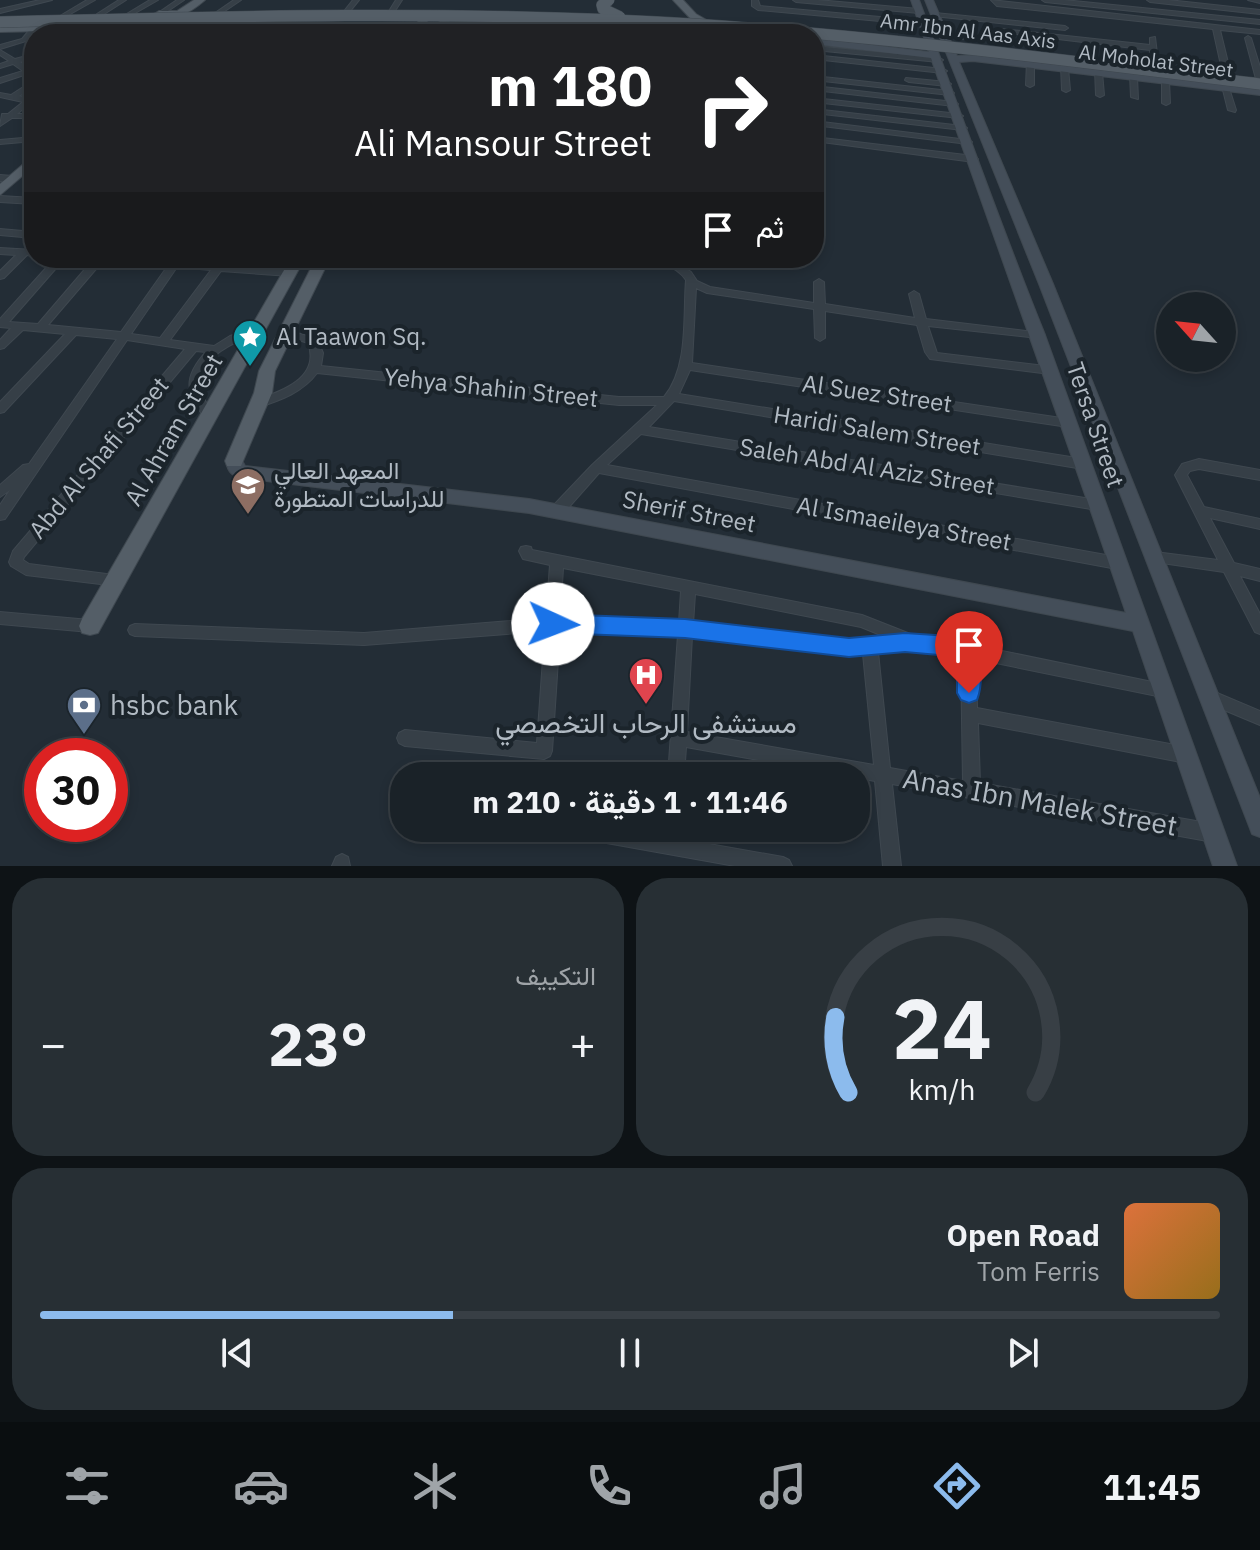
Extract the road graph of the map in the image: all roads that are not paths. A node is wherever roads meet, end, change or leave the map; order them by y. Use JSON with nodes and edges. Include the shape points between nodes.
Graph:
{"nodes":[{"id":1,"x":49,"y":0,"type":"edge"},
{"id":2,"x":92,"y":0,"type":"edge"},
{"id":3,"x":123,"y":0,"type":"edge"},
{"id":4,"x":155,"y":0,"type":"edge"},
{"id":5,"x":181,"y":0,"type":"edge"},
{"id":6,"x":200,"y":0,"type":"edge"},
{"id":7,"x":238,"y":0,"type":"edge"},
{"id":8,"x":248,"y":0,"type":"edge"},
{"id":9,"x":356,"y":0,"type":"edge"},
{"id":10,"x":399,"y":0,"type":"edge"},
{"id":11,"x":598,"y":0,"type":"edge"},
{"id":12,"x":609,"y":0,"type":"edge"},
{"id":13,"x":667,"y":0,"type":"edge"},
{"id":14,"x":678,"y":0,"type":"edge"},
{"id":15,"x":796,"y":0,"type":"edge"},
{"id":16,"x":1045,"y":0,"type":"edge"},
{"id":17,"x":1150,"y":0,"type":"edge"},
{"id":18,"x":1251,"y":0,"type":"edge"},
{"id":19,"x":1260,"y":1,"type":"edge"},
{"id":20,"x":994,"y":2,"type":"edge"},
{"id":21,"x":755,"y":3,"type":"edge"},
{"id":22,"x":0,"y":11,"type":"edge"},
{"id":23,"x":1260,"y":12,"type":"edge"},
{"id":24,"x":217,"y":14,"type":"junction"},
{"id":25,"x":229,"y":14,"type":"junction"},
{"id":26,"x":99,"y":15,"type":"junction"},
{"id":27,"x":344,"y":15,"type":"junction"},
{"id":28,"x":63,"y":16,"type":"junction"},
{"id":29,"x":389,"y":16,"type":"junction"},
{"id":30,"x":178,"y":19,"type":"junction"},
{"id":31,"x":445,"y":19,"type":"junction"},
{"id":32,"x":469,"y":21,"type":"junction"},
{"id":33,"x":560,"y":21,"type":"junction"},
{"id":34,"x":643,"y":21,"type":"junction"},
{"id":35,"x":667,"y":21,"type":"junction"},
{"id":36,"x":705,"y":22,"type":"junction"},
{"id":37,"x":1003,"y":22,"type":"junction"},
{"id":38,"x":1260,"y":22,"type":"edge"},
{"id":39,"x":1,"y":24,"type":"edge"},
{"id":40,"x":122,"y":24,"type":"edge"},
{"id":41,"x":125,"y":24,"type":"edge"},
{"id":42,"x":165,"y":24,"type":"edge"},
{"id":43,"x":169,"y":24,"type":"edge"},
{"id":44,"x":169,"y":24,"type":"edge"},
{"id":45,"x":352,"y":24,"type":"edge"},
{"id":46,"x":415,"y":24,"type":"edge"},
{"id":47,"x":429,"y":24,"type":"edge"},
{"id":48,"x":443,"y":24,"type":"edge"},
{"id":49,"x":482,"y":24,"type":"edge"},
{"id":50,"x":540,"y":24,"type":"edge"},
{"id":51,"x":572,"y":24,"type":"edge"},
{"id":52,"x":611,"y":24,"type":"edge"},
{"id":53,"x":681,"y":24,"type":"edge"},
{"id":54,"x":816,"y":24,"type":"edge"},
{"id":55,"x":824,"y":24,"type":"edge"},
{"id":56,"x":927,"y":26,"type":"edge"},
{"id":57,"x":24,"y":27,"type":"edge"},
{"id":58,"x":1065,"y":28,"type":"dead end"},
{"id":59,"x":1216,"y":28,"type":"junction"},
{"id":60,"x":1001,"y":31,"type":"junction"},
{"id":61,"x":1260,"y":32,"type":"edge"},
{"id":62,"x":824,"y":35,"type":"edge"},
{"id":63,"x":824,"y":38,"type":"edge"},
{"id":64,"x":1153,"y":38,"type":"dead end"},
{"id":65,"x":1248,"y":38,"type":"dead end"},
{"id":66,"x":1075,"y":39,"type":"junction"},
{"id":67,"x":24,"y":40,"type":"edge"},
{"id":68,"x":824,"y":40,"type":"edge"},
{"id":69,"x":973,"y":48,"type":"junction"},
{"id":70,"x":1154,"y":48,"type":"junction"},
{"id":71,"x":824,"y":51,"type":"edge"},
{"id":72,"x":997,"y":51,"type":"junction"},
{"id":73,"x":24,"y":52,"type":"edge"},
{"id":74,"x":24,"y":56,"type":"edge"},
{"id":75,"x":3,"y":57,"type":"edge"},
{"id":76,"x":824,"y":60,"type":"edge"},
{"id":77,"x":1074,"y":60,"type":"junction"},
{"id":78,"x":1030,"y":64,"type":"junction"},
{"id":79,"x":24,"y":68,"type":"edge"},
{"id":80,"x":1064,"y":68,"type":"junction"},
{"id":81,"x":1155,"y":70,"type":"junction"},
{"id":82,"x":824,"y":71,"type":"edge"},
{"id":83,"x":1098,"y":72,"type":"junction"},
{"id":84,"x":24,"y":74,"type":"edge"},
{"id":85,"x":1133,"y":77,"type":"junction"},
{"id":86,"x":824,"y":79,"type":"edge"},
{"id":87,"x":0,"y":81,"type":"edge"},
{"id":88,"x":1165,"y":81,"type":"junction"},
{"id":89,"x":1227,"y":83,"type":"junction"},
{"id":90,"x":1030,"y":85,"type":"dead end"},
{"id":91,"x":1260,"y":85,"type":"edge"},
{"id":92,"x":824,"y":88,"type":"edge"},
{"id":93,"x":24,"y":90,"type":"edge"},
{"id":94,"x":1066,"y":90,"type":"dead end"},
{"id":95,"x":951,"y":92,"type":"junction"},
{"id":96,"x":0,"y":95,"type":"edge"},
{"id":97,"x":1100,"y":95,"type":"dead end"},
{"id":98,"x":13,"y":97,"type":"junction"},
{"id":99,"x":1135,"y":97,"type":"dead end"},
{"id":100,"x":24,"y":98,"type":"edge"},
{"id":101,"x":824,"y":99,"type":"edge"},
{"id":102,"x":1166,"y":103,"type":"dead end"},
{"id":103,"x":24,"y":104,"type":"edge"},
{"id":104,"x":824,"y":110,"type":"edge"},
{"id":105,"x":1232,"y":110,"type":"dead end"},
{"id":106,"x":4,"y":116,"type":"edge"},
{"id":107,"x":824,"y":121,"type":"edge"},
{"id":108,"x":0,"y":124,"type":"edge"},
{"id":109,"x":24,"y":140,"type":"edge"},
{"id":110,"x":824,"y":140,"type":"edge"},
{"id":111,"x":0,"y":142,"type":"edge"},
{"id":112,"x":974,"y":159,"type":"junction"},
{"id":113,"x":17,"y":175,"type":"edge"},
{"id":114,"x":0,"y":191,"type":"edge"},
{"id":115,"x":0,"y":199,"type":"edge"},
{"id":116,"x":24,"y":200,"type":"edge"},
{"id":117,"x":0,"y":232,"type":"edge"},
{"id":118,"x":24,"y":234,"type":"edge"},
{"id":119,"x":1033,"y":249,"type":"junction"},
{"id":120,"x":0,"y":251,"type":"edge"},
{"id":121,"x":24,"y":253,"type":"edge"},
{"id":122,"x":24,"y":257,"type":"edge"},
{"id":123,"x":1007,"y":257,"type":"junction"},
{"id":124,"x":51,"y":268,"type":"edge"},
{"id":125,"x":91,"y":268,"type":"edge"},
{"id":126,"x":171,"y":268,"type":"edge"},
{"id":127,"x":218,"y":268,"type":"edge"},
{"id":128,"x":292,"y":268,"type":"edge"},
{"id":129,"x":318,"y":268,"type":"edge"},
{"id":130,"x":684,"y":268,"type":"edge"},
{"id":131,"x":0,"y":276,"type":"edge"},
{"id":132,"x":691,"y":280,"type":"junction"},
{"id":133,"x":819,"y":282,"type":"dead end"},
{"id":134,"x":1046,"y":284,"type":"junction"},
{"id":135,"x":914,"y":294,"type":"dead end"},
{"id":136,"x":1022,"y":296,"type":"junction"},
{"id":137,"x":271,"y":306,"type":"junction"},
{"id":138,"x":820,"y":306,"type":"junction"},
{"id":139,"x":300,"y":307,"type":"junction"},
{"id":140,"x":921,"y":322,"type":"junction"},
{"id":141,"x":1,"y":324,"type":"edge"},
{"id":142,"x":21,"y":325,"type":"junction"},
{"id":143,"x":41,"y":327,"type":"junction"},
{"id":144,"x":74,"y":330,"type":"junction"},
{"id":145,"x":258,"y":331,"type":"junction"},
{"id":146,"x":287,"y":333,"type":"junction"},
{"id":147,"x":1038,"y":335,"type":"junction"},
{"id":148,"x":124,"y":336,"type":"junction"},
{"id":149,"x":820,"y":338,"type":"dead end"},
{"id":150,"x":163,"y":341,"type":"junction"},
{"id":151,"x":0,"y":346,"type":"edge"},
{"id":152,"x":194,"y":346,"type":"junction"},
{"id":153,"x":214,"y":350,"type":"junction"},
{"id":154,"x":686,"y":366,"type":"junction"},
{"id":155,"x":314,"y":369,"type":"junction"},
{"id":156,"x":1050,"y":370,"type":"junction"},
{"id":157,"x":669,"y":399,"type":"junction"},
{"id":158,"x":259,"y":403,"type":"junction"},
{"id":159,"x":0,"y":409,"type":"edge"},
{"id":160,"x":210,"y":416,"type":"junction"},
{"id":161,"x":1068,"y":423,"type":"junction"},
{"id":162,"x":638,"y":429,"type":"junction"},
{"id":163,"x":39,"y":459,"type":"junction"},
{"id":164,"x":234,"y":461,"type":"joint"},
{"id":165,"x":1083,"y":464,"type":"junction"},
{"id":166,"x":596,"y":468,"type":"junction"},
{"id":167,"x":1260,"y":475,"type":"edge"},
{"id":168,"x":0,"y":492,"type":"edge"},
{"id":169,"x":1097,"y":505,"type":"junction"},
{"id":170,"x":557,"y":511,"type":"junction"},
{"id":171,"x":1199,"y":511,"type":"junction"},
{"id":172,"x":0,"y":515,"type":"edge"},
{"id":173,"x":1260,"y":524,"type":"edge"},
{"id":174,"x":526,"y":551,"type":"dead end"},
{"id":175,"x":1155,"y":557,"type":"junction"},
{"id":176,"x":557,"y":561,"type":"junction"},
{"id":177,"x":1117,"y":563,"type":"junction"},
{"id":178,"x":1228,"y":567,"type":"junction"},
{"id":179,"x":1260,"y":575,"type":"edge"},
{"id":180,"x":117,"y":580,"type":"junction"},
{"id":181,"x":688,"y":587,"type":"junction"},
{"id":182,"x":0,"y":618,"type":"edge"},
{"id":183,"x":553,"y":624,"type":"junction"},
{"id":184,"x":1139,"y":624,"type":"junction"},
{"id":185,"x":90,"y":626,"type":"joint"},
{"id":186,"x":1260,"y":628,"type":"edge"},
{"id":187,"x":685,"y":629,"type":"junction"},
{"id":188,"x":135,"y":630,"type":"dead end"},
{"id":189,"x":916,"y":642,"type":"junction"},
{"id":190,"x":870,"y":647,"type":"junction"},
{"id":191,"x":968,"y":650,"type":"junction"},
{"id":192,"x":1162,"y":690,"type":"junction"},
{"id":193,"x":1210,"y":697,"type":"junction"},
{"id":194,"x":969,"y":714,"type":"junction"},
{"id":195,"x":1260,"y":718,"type":"edge"},
{"id":196,"x":405,"y":738,"type":"dead end"},
{"id":197,"x":679,"y":738,"type":"junction"},
{"id":198,"x":1186,"y":755,"type":"junction"},
{"id":199,"x":677,"y":762,"type":"edge"},
{"id":200,"x":883,"y":774,"type":"junction"},
{"id":201,"x":972,"y":789,"type":"junction"},
{"id":202,"x":1260,"y":826,"type":"edge"},
{"id":203,"x":1213,"y":833,"type":"junction"},
{"id":204,"x":691,"y":842,"type":"edge"},
{"id":205,"x":783,"y":866,"type":"edge"},
{"id":206,"x":892,"y":866,"type":"edge"},
{"id":207,"x":1225,"y":866,"type":"edge"}],
"edges":[{"from":1,"to":22,"type":"street"},
{"from":2,"to":28,"type":"street"},
{"from":3,"to":26,"type":"street"},
{"from":4,"to":41,"type":"street"},
{"from":5,"to":42,"type":"street"},
{"from":6,"to":30,"type":"main road"},
{"from":7,"to":24,"type":"street"},
{"from":8,"to":25,"type":"street"},
{"from":9,"to":27,"type":"street"},
{"from":10,"to":29,"type":"street"},
{"from":11,"to":33,"type":"main road","via":[[585,12]]},
{"from":12,"to":34,"type":"main road","bridge":true,"via":[[602,7],[607,13]]},
{"from":13,"to":35,"type":"main road","via":[[677,10]]},
{"from":14,"to":36,"type":"main road"},
{"from":15,"to":56,"type":"street"},
{"from":16,"to":38,"type":"street"},
{"from":17,"to":23,"type":"street"},
{"from":18,"to":19,"type":"street"},
{"from":20,"to":59,"type":"street"},
{"from":21,"to":56,"type":"street"},
{"from":24,"to":25,"type":"street"},
{"from":24,"to":30,"type":"street"},
{"from":25,"to":27,"type":"street"},
{"from":26,"to":28,"type":"main road"},
{"from":26,"to":40,"type":"main road"},
{"from":27,"to":29,"type":"street"},
{"from":28,"to":39,"type":"main road","via":[[13,17]]},
{"from":29,"to":46,"type":"street"},
{"from":30,"to":43,"type":"main road"},
{"from":30,"to":44,"type":"main road"},
{"from":30,"to":45,"type":"street"},
{"from":31,"to":35,"type":"street","name":"Al Moholat Street"},
{"from":31,"to":47,"type":"street","name":"Al Moholat Street"},
{"from":31,"to":48,"type":"main road"},
{"from":31,"to":51,"type":"street","name":"Al Moholat Street"},
{"from":32,"to":33,"type":"main road","name":"Amr Ibn Al Aas Axis","bridge":true},
{"from":32,"to":39,"type":"main road","name":"Amr Ibn Al Aas Axis","bridge":true},
{"from":32,"to":49,"type":"main road"},
{"from":33,"to":34,"type":"main road","name":"Amr Ibn Al Aas Axis","bridge":true},
{"from":33,"to":39,"type":"main road","name":"Amr Ibn Al Aas Axis","bridge":true,"via":[[194,16]]},
{"from":33,"to":50,"type":"main road"},
{"from":33,"to":52,"type":"main road","name":"Amr Ibn Al Aas Axis","bridge":true},
{"from":34,"to":53,"type":"main road","name":"Amr Ibn Al Aas Axis","bridge":true},
{"from":35,"to":36,"type":"street","name":"Al Moholat Street"},
{"from":36,"to":54,"type":"street","name":"Al Moholat Street"},
{"from":37,"to":56,"type":"street"},
{"from":37,"to":58,"type":"street"},
{"from":37,"to":60,"type":"street"},
{"from":39,"to":57,"type":"main road"},
{"from":55,"to":56,"type":"street","name":"Al Moholat Street"},
{"from":56,"to":63,"type":"street","name":"Al Moholat Street"},
{"from":56,"to":69,"type":"street","name":"Al Moholat Street"},
{"from":56,"to":95,"type":"street","name":"Tersa Street"},
{"from":59,"to":61,"type":"street"},
{"from":59,"to":89,"type":"street"},
{"from":60,"to":66,"type":"street"},
{"from":60,"to":72,"type":"street"},
{"from":62,"to":91,"type":"main road","name":"Amr Ibn Al Aas Axis","bridge":true},
{"from":64,"to":70,"type":"street"},
{"from":65,"to":91,"type":"street"},
{"from":66,"to":70,"type":"street"},
{"from":66,"to":77,"type":"street"},
{"from":67,"to":75,"type":"street"},
{"from":68,"to":91,"type":"main road","name":"Amr Ibn Al Aas Axis","bridge":true},
{"from":69,"to":72,"type":"street","name":"Al Moholat Street"},
{"from":69,"to":78,"type":"street","name":"Al Moholat Street"},
{"from":69,"to":95,"type":"street","name":"Al Moholat Street"},
{"from":70,"to":81,"type":"street"},
{"from":71,"to":95,"type":"street"},
{"from":72,"to":77,"type":"street","name":"Al Moholat Street"},
{"from":73,"to":75,"type":"street"},
{"from":74,"to":75,"type":"street"},
{"from":75,"to":79,"type":"street"},
{"from":76,"to":95,"type":"street"},
{"from":77,"to":81,"type":"street","name":"Al Moholat Street"},
{"from":78,"to":80,"type":"street","name":"Al Moholat Street"},
{"from":78,"to":90,"type":"street"},
{"from":80,"to":83,"type":"street","name":"Al Moholat Street"},
{"from":80,"to":94,"type":"street"},
{"from":81,"to":89,"type":"street","name":"Al Moholat Street"},
{"from":82,"to":95,"type":"street"},
{"from":83,"to":85,"type":"street","name":"Al Moholat Street"},
{"from":83,"to":97,"type":"street"},
{"from":84,"to":87,"type":"street"},
{"from":85,"to":88,"type":"street","name":"Al Moholat Street"},
{"from":85,"to":99,"type":"street"},
{"from":86,"to":95,"type":"street"},
{"from":88,"to":89,"type":"street","name":"Al Moholat Street"},
{"from":88,"to":102,"type":"street"},
{"from":89,"to":91,"type":"street","name":"Al Moholat Street"},
{"from":89,"to":105,"type":"street"},
{"from":92,"to":95,"type":"street"},
{"from":93,"to":98,"type":"street"},
{"from":95,"to":101,"type":"street"},
{"from":95,"to":104,"type":"street"},
{"from":95,"to":107,"type":"street"},
{"from":95,"to":112,"type":"street","name":"Tersa Street"},
{"from":95,"to":119,"type":"street","name":"Tersa Street"},
{"from":96,"to":98,"type":"street"},
{"from":98,"to":100,"type":"street"},
{"from":103,"to":106,"type":"street"},
{"from":106,"to":108,"type":"street"},
{"from":109,"to":111,"type":"street"},
{"from":110,"to":112,"type":"street"},
{"from":112,"to":123,"type":"street","name":"Tersa Street"},
{"from":113,"to":114,"type":"main road"},
{"from":115,"to":116,"type":"street"},
{"from":117,"to":118,"type":"street"},
{"from":119,"to":123,"type":"street","via":[[1026,263]]},
{"from":119,"to":134,"type":"street","name":"Tersa Street"},
{"from":120,"to":121,"type":"street"},
{"from":122,"to":131,"type":"street"},
{"from":123,"to":136,"type":"street","name":"Tersa Street"},
{"from":124,"to":141,"type":"street"},
{"from":125,"to":143,"type":"street"},
{"from":126,"to":148,"type":"street"},
{"from":127,"to":150,"type":"street"},
{"from":128,"to":137,"type":"main road","name":"Al Ahram Street"},
{"from":129,"to":139,"type":"main road"},
{"from":130,"to":132,"type":"street"},
{"from":132,"to":138,"type":"street","via":[[707,290]]},
{"from":132,"to":154,"type":"street"},
{"from":133,"to":138,"type":"street"},
{"from":134,"to":136,"type":"street","via":[[1031,282]]},
{"from":134,"to":175,"type":"street","name":"Tersa Street"},
{"from":135,"to":140,"type":"street"},
{"from":136,"to":147,"type":"street","name":"Tersa Street"},
{"from":137,"to":139,"type":"main road","via":[[285,311]]},
{"from":137,"to":145,"type":"main road","name":"Al Ahram Street"},
{"from":138,"to":140,"type":"street"},
{"from":138,"to":149,"type":"street"},
{"from":139,"to":146,"type":"main road"},
{"from":140,"to":147,"type":"street"},
{"from":140,"to":156,"type":"street","via":[[930,352],[937,357]]},
{"from":141,"to":142,"type":"street"},
{"from":142,"to":143,"type":"street"},
{"from":142,"to":151,"type":"street"},
{"from":143,"to":144,"type":"street"},
{"from":144,"to":148,"type":"street"},
{"from":144,"to":159,"type":"street"},
{"from":145,"to":146,"type":"main road"},
{"from":145,"to":153,"type":"street","via":[[233,337]]},
{"from":145,"to":160,"type":"main road","name":"Al Ahram Street"},
{"from":146,"to":155,"type":"street","via":[[313,341],[318,352]]},
{"from":146,"to":158,"type":"main road","via":[[267,371]]},
{"from":147,"to":156,"type":"street","name":"Tersa Street"},
{"from":148,"to":150,"type":"street"},
{"from":148,"to":163,"type":"street"},
{"from":150,"to":152,"type":"street"},
{"from":152,"to":153,"type":"street"},
{"from":152,"to":180,"type":"street","name":"Abd Al Shafi Street","via":[[16,562],[26,569]]},
{"from":153,"to":160,"type":"street","via":[[200,369],[195,391]]},
{"from":154,"to":157,"type":"street"},
{"from":154,"to":161,"type":"street","name":"Al Suez Street"},
{"from":155,"to":157,"type":"street","name":"Yehya Shahin Street","via":[[619,401]]},
{"from":155,"to":158,"type":"street","via":[[289,392]]},
{"from":156,"to":161,"type":"street","name":"Tersa Street"},
{"from":157,"to":162,"type":"street"},
{"from":157,"to":165,"type":"street","name":"Haridi Salem Street"},
{"from":158,"to":164,"type":"main road"},
{"from":160,"to":180,"type":"main road","name":"Al Ahram Street"},
{"from":161,"to":165,"type":"street","name":"Tersa Street"},
{"from":162,"to":166,"type":"street"},
{"from":162,"to":169,"type":"street","name":"Saleh Abd Al Aziz Street"},
{"from":163,"to":168,"type":"street"},
{"from":163,"to":172,"type":"street"},
{"from":164,"to":170,"type":"street","name":"Sherif Street","via":[[242,472]]},
{"from":165,"to":169,"type":"street","name":"Tersa Street"},
{"from":166,"to":170,"type":"street"},
{"from":166,"to":177,"type":"street","name":"Al Ismaeileya Street"},
{"from":167,"to":171,"type":"street","via":[[1199,464],[1186,467],[1181,475]]},
{"from":169,"to":177,"type":"street","name":"Tersa Street"},
{"from":170,"to":184,"type":"street","name":"Sherif Street"},
{"from":171,"to":173,"type":"street"},
{"from":171,"to":178,"type":"street"},
{"from":174,"to":176,"type":"street"},
{"from":175,"to":178,"type":"street"},
{"from":175,"to":193,"type":"street","name":"Tersa Street"},
{"from":176,"to":181,"type":"street"},
{"from":176,"to":183,"type":"street"},
{"from":177,"to":184,"type":"street","name":"Tersa Street"},
{"from":178,"to":179,"type":"street"},
{"from":178,"to":186,"type":"street"},
{"from":180,"to":185,"type":"main road","name":"Al Ahram Street"},
{"from":181,"to":187,"type":"street"},
{"from":181,"to":189,"type":"street","via":[[862,621]]},
{"from":182,"to":185,"type":"street"},
{"from":183,"to":187,"type":"street"},
{"from":183,"to":188,"type":"street","via":[[364,639]]},
{"from":183,"to":196,"type":"street","via":[[541,752]]},
{"from":184,"to":192,"type":"street","name":"Tersa Street"},
{"from":187,"to":190,"type":"street"},
{"from":187,"to":197,"type":"street"},
{"from":189,"to":190,"type":"street"},
{"from":189,"to":191,"type":"street"},
{"from":190,"to":200,"type":"street"},
{"from":191,"to":192,"type":"street"},
{"from":191,"to":194,"type":"street"},
{"from":192,"to":198,"type":"street","name":"Tersa Street"},
{"from":193,"to":195,"type":"street"},
{"from":193,"to":202,"type":"street","name":"Tersa Street"},
{"from":194,"to":198,"type":"street"},
{"from":194,"to":201,"type":"street"},
{"from":197,"to":199,"type":"street"},
{"from":197,"to":200,"type":"street","name":"Anas Ibn Malek Street"},
{"from":198,"to":203,"type":"street","name":"Tersa Street"},
{"from":200,"to":201,"type":"street","name":"Anas Ibn Malek Street"},
{"from":200,"to":206,"type":"street"},
{"from":201,"to":203,"type":"street","name":"Anas Ibn Malek Street"},
{"from":203,"to":207,"type":"street","name":"Tersa Street"},
{"from":204,"to":205,"type":"street"}]}
